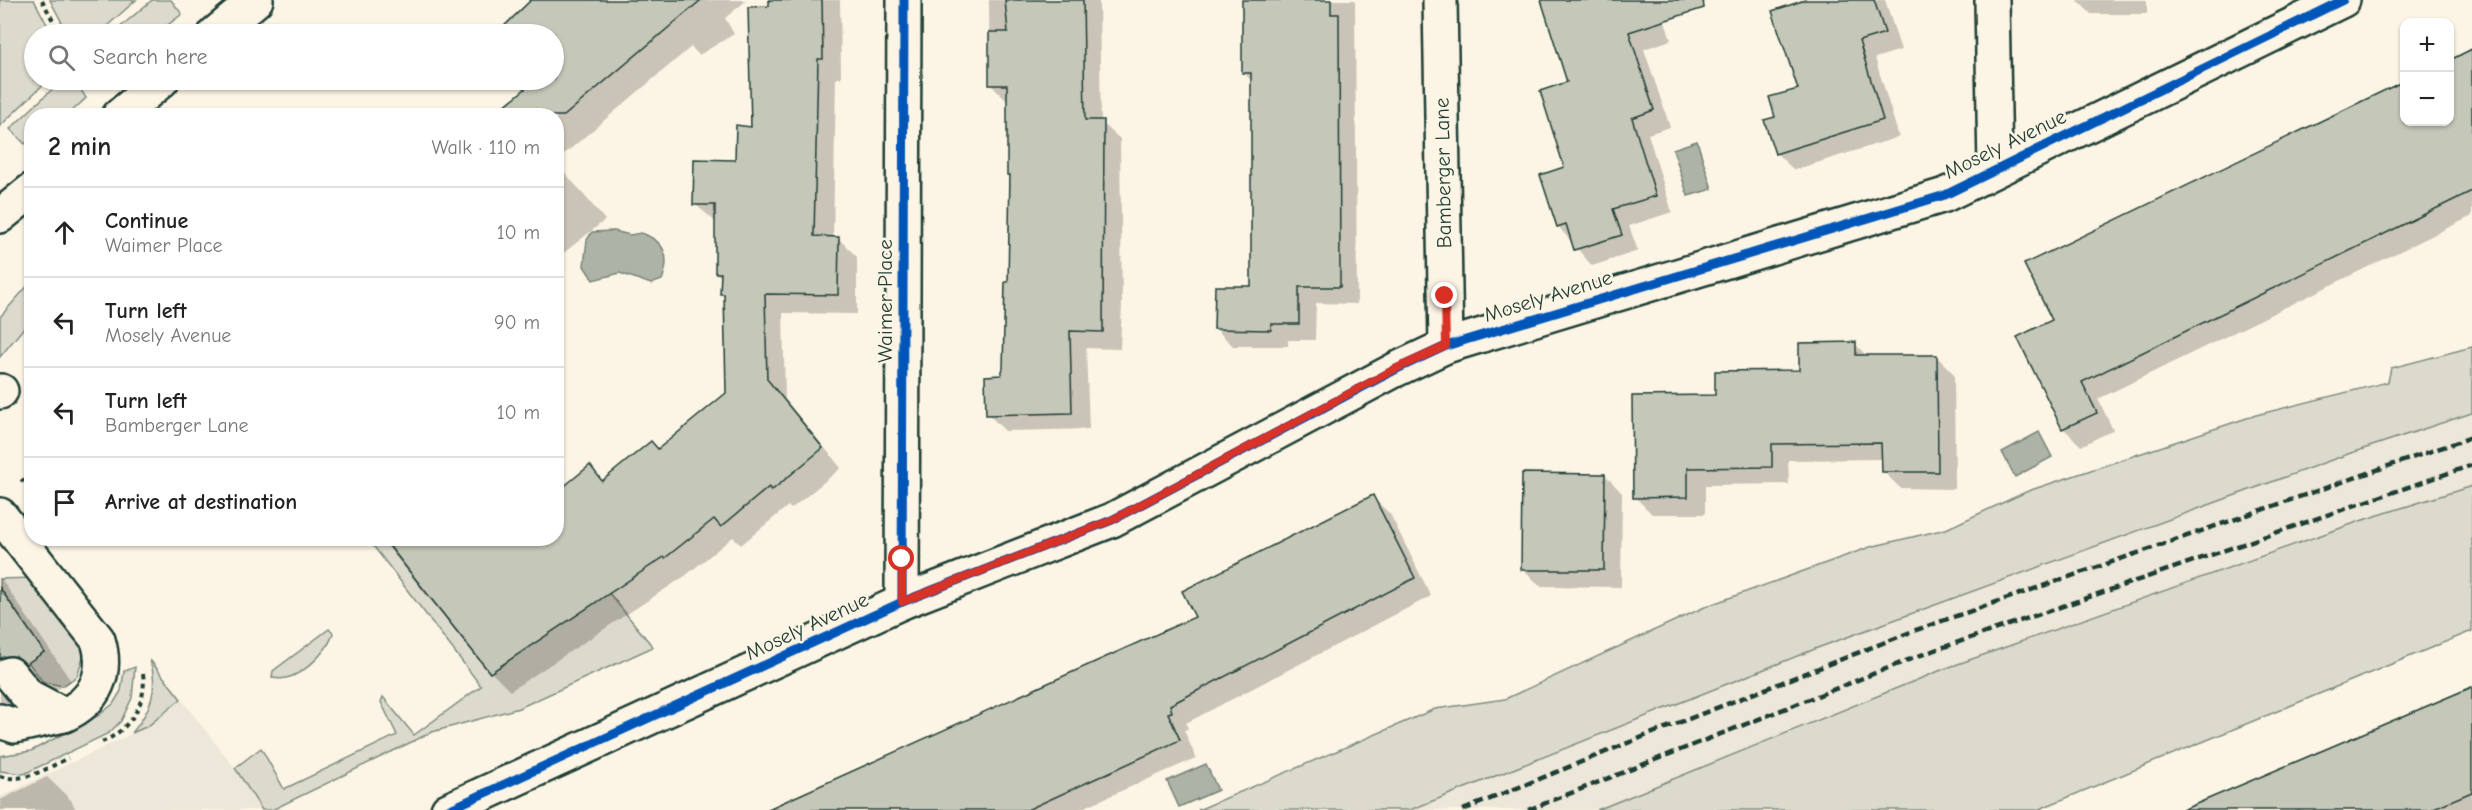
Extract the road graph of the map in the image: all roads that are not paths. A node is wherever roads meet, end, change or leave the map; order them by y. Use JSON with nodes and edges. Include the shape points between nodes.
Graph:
{"nodes":[{"id":1,"x":256,"y":0,"type":"edge"},
{"id":2,"x":904,"y":0,"type":"edge"},
{"id":3,"x":1440,"y":0,"type":"edge"},
{"id":4,"x":1992,"y":0,"type":"edge"},
{"id":5,"x":2343,"y":0,"type":"edge"},
{"id":6,"x":227,"y":24,"type":"edge"},
{"id":7,"x":150,"y":90,"type":"edge"},
{"id":8,"x":129,"y":108,"type":"edge"},
{"id":9,"x":1995,"y":169,"type":"junction"},
{"id":10,"x":24,"y":196,"type":"edge"},
{"id":11,"x":0,"y":216,"type":"edge"},
{"id":12,"x":1446,"y":346,"type":"junction"},
{"id":13,"x":0,"y":515,"type":"edge"},
{"id":14,"x":24,"y":546,"type":"edge"},
{"id":15,"x":24,"y":546,"type":"edge"},
{"id":16,"x":902,"y":602,"type":"junction"},
{"id":17,"x":5,"y":683,"type":"edge"},
{"id":18,"x":0,"y":710,"type":"edge"},
{"id":19,"x":64,"y":715,"type":"junction"},
{"id":20,"x":0,"y":721,"type":"edge"},
{"id":21,"x":448,"y":810,"type":"edge"}],
"edges":[{"from":1,"to":6,"type":"street"},
{"from":2,"to":16,"type":"street","name":"Waimer Place"},
{"from":3,"to":12,"type":"street","name":"Bamberger Lane"},
{"from":4,"to":9,"type":"street"},
{"from":5,"to":9,"type":"street","name":"Mosely Avenue"},
{"from":7,"to":8,"type":"street"},
{"from":9,"to":12,"type":"street","name":"Mosely Avenue","via":[[1945,195]]},
{"from":10,"to":11,"type":"street"},
{"from":12,"to":16,"type":"street","name":"Mosely Avenue","via":[[1395,369],[1112,520]]},
{"from":13,"to":14,"type":"street"},
{"from":15,"to":19,"type":"street","via":[[100,646],[102,674],[96,690],[87,702]]},
{"from":16,"to":21,"type":"street","name":"Mosely Avenue"},
{"from":17,"to":19,"type":"street"},
{"from":18,"to":19,"type":"street","via":[[22,717]]},
{"from":19,"to":20,"type":"street","via":[[15,726]]}]}
